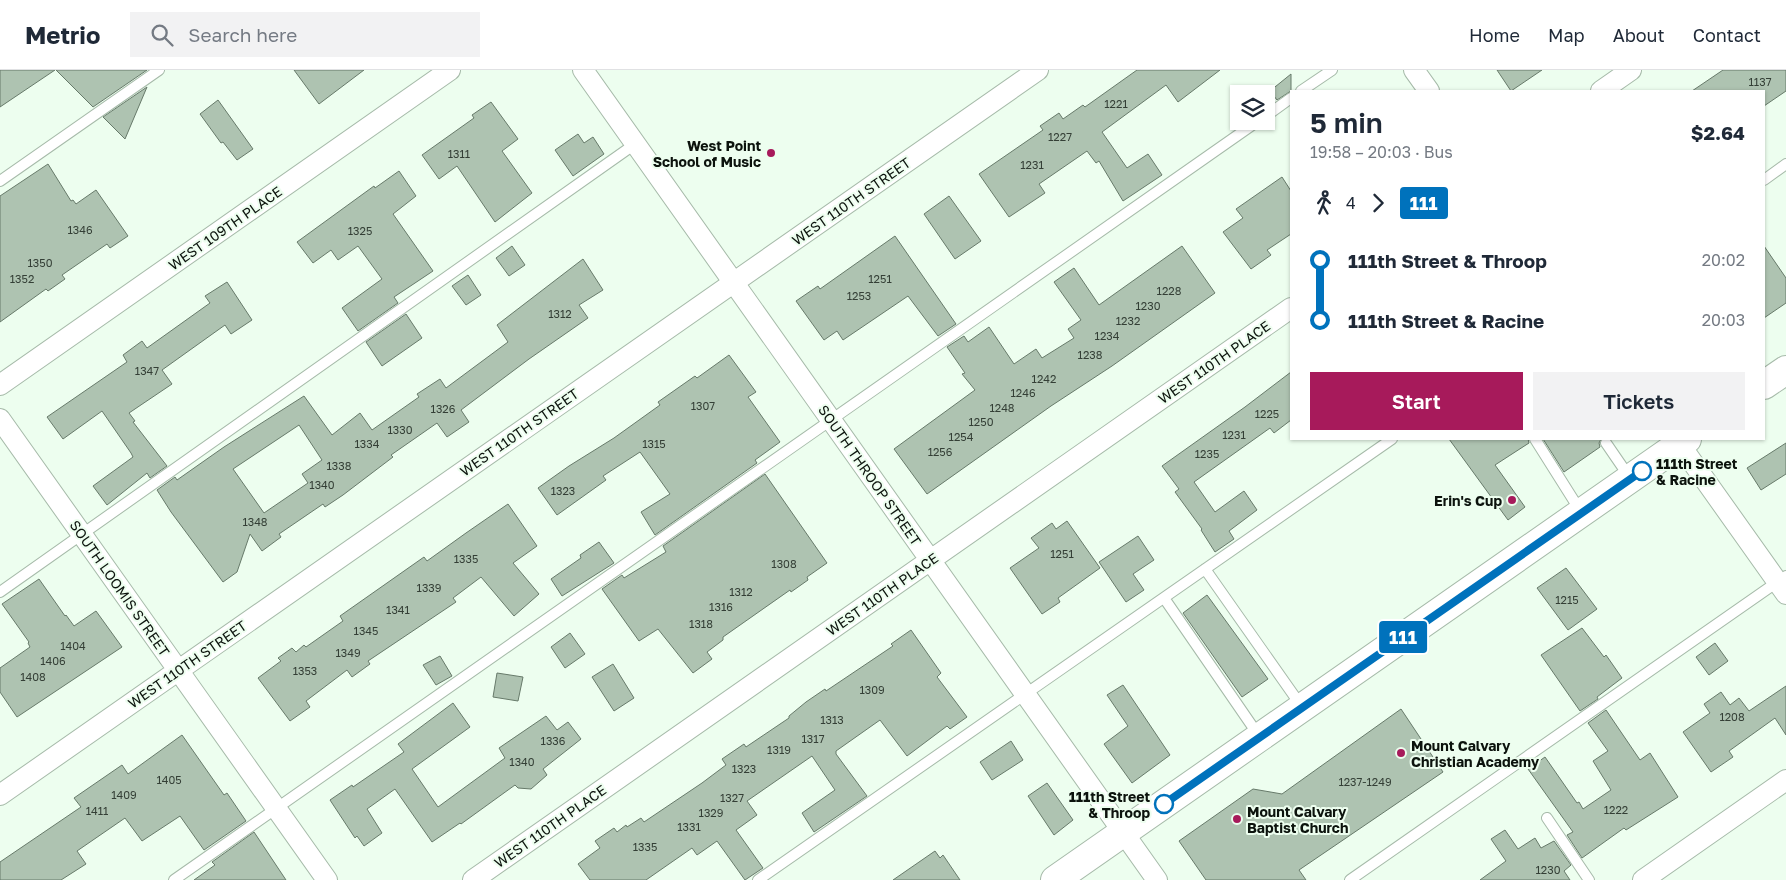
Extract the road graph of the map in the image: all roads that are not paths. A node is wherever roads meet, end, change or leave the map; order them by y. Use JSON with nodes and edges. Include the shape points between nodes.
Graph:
{"nodes":[{"id":1,"x":158,"y":70,"type":"edge"},
{"id":2,"x":450,"y":70,"type":"edge"},
{"id":3,"x":583,"y":70,"type":"edge"},
{"id":4,"x":1038,"y":70,"type":"edge"},
{"id":5,"x":1332,"y":70,"type":"edge"},
{"id":6,"x":1414,"y":70,"type":"edge"},
{"id":7,"x":1631,"y":70,"type":"edge"},
{"id":8,"x":1302,"y":90,"type":"edge"},
{"id":9,"x":1428,"y":90,"type":"edge"},
{"id":10,"x":1602,"y":90,"type":"edge"},
{"id":11,"x":1290,"y":99,"type":"edge"},
{"id":12,"x":1275,"y":110,"type":"edge"},
{"id":13,"x":1245,"y":130,"type":"edge"},
{"id":14,"x":636,"y":144,"type":"junction"},
{"id":15,"x":1786,"y":164,"type":"edge"},
{"id":16,"x":1765,"y":179,"type":"edge"},
{"id":17,"x":0,"y":181,"type":"edge"},
{"id":18,"x":734,"y":282,"type":"junction"},
{"id":19,"x":1290,"y":309,"type":"edge"},
{"id":20,"x":1786,"y":370,"type":"edge"},
{"id":21,"x":1765,"y":384,"type":"edge"},
{"id":22,"x":0,"y":385,"type":"edge"},
{"id":23,"x":0,"y":419,"type":"edge"},
{"id":24,"x":831,"y":420,"type":"junction"},
{"id":25,"x":1391,"y":440,"type":"edge"},
{"id":26,"x":1536,"y":440,"type":"edge"},
{"id":27,"x":1681,"y":441,"type":"edge"},
{"id":28,"x":1606,"y":443,"type":"dead end"},
{"id":29,"x":1630,"y":479,"type":"junction"},
{"id":30,"x":1581,"y":512,"type":"junction"},
{"id":31,"x":82,"y":534,"type":"junction"},
{"id":32,"x":930,"y":560,"type":"junction"},
{"id":33,"x":1205,"y":569,"type":"junction"},
{"id":34,"x":1783,"y":584,"type":"edge"},
{"id":35,"x":0,"y":592,"type":"edge"},
{"id":36,"x":1164,"y":598,"type":"junction"},
{"id":37,"x":178,"y":670,"type":"junction"},
{"id":38,"x":1025,"y":694,"type":"junction"},
{"id":39,"x":1302,"y":708,"type":"junction"},
{"id":40,"x":1260,"y":737,"type":"junction"},
{"id":41,"x":1786,"y":780,"type":"edge"},
{"id":42,"x":0,"y":795,"type":"edge"},
{"id":43,"x":276,"y":809,"type":"junction"},
{"id":44,"x":1547,"y":818,"type":"dead end"},
{"id":45,"x":1123,"y":832,"type":"junction"},
{"id":46,"x":174,"y":880,"type":"edge"},
{"id":47,"x":327,"y":880,"type":"edge"},
{"id":48,"x":473,"y":880,"type":"edge"},
{"id":49,"x":758,"y":880,"type":"edge"},
{"id":50,"x":1054,"y":880,"type":"edge"},
{"id":51,"x":1157,"y":880,"type":"edge"},
{"id":52,"x":1350,"y":880,"type":"edge"},
{"id":53,"x":1589,"y":880,"type":"edge"},
{"id":54,"x":1643,"y":880,"type":"edge"}],
"edges":[{"from":1,"to":17,"type":"lane"},
{"from":2,"to":22,"type":"street","name":"WEST 109TH PLACE"},
{"from":3,"to":14,"type":"street","name":"SOUTH THROOP STREET"},
{"from":4,"to":18,"type":"street","name":"WEST 110TH STREET"},
{"from":5,"to":8,"type":"lane"},
{"from":6,"to":9,"type":"street"},
{"from":7,"to":10,"type":"street"},
{"from":11,"to":12,"type":"lane"},
{"from":13,"to":24,"type":"lane"},
{"from":14,"to":18,"type":"street","name":"SOUTH THROOP STREET"},
{"from":14,"to":31,"type":"lane"},
{"from":15,"to":16,"type":"lane"},
{"from":18,"to":24,"type":"street","name":"SOUTH THROOP STREET"},
{"from":18,"to":37,"type":"street","name":"WEST 110TH STREET"},
{"from":19,"to":32,"type":"street","name":"WEST 110TH PLACE"},
{"from":20,"to":21,"type":"main road"},
{"from":23,"to":31,"type":"street","name":"SOUTH LOOMIS STREET"},
{"from":24,"to":32,"type":"street","name":"SOUTH THROOP STREET"},
{"from":24,"to":43,"type":"lane"},
{"from":25,"to":33,"type":"lane"},
{"from":26,"to":30,"type":"lane","via":[[1546,451]]},
{"from":27,"to":29,"type":"main road"},
{"from":27,"to":34,"type":"street"},
{"from":28,"to":29,"type":"lane"},
{"from":29,"to":30,"type":"main road"},
{"from":30,"to":39,"type":"main road"},
{"from":31,"to":35,"type":"lane"},
{"from":31,"to":37,"type":"street","name":"SOUTH LOOMIS STREET"},
{"from":32,"to":38,"type":"street","name":"SOUTH THROOP STREET"},
{"from":32,"to":48,"type":"street","name":"WEST 110TH PLACE"},
{"from":33,"to":36,"type":"lane"},
{"from":33,"to":39,"type":"lane"},
{"from":34,"to":52,"type":"lane"},
{"from":36,"to":38,"type":"lane"},
{"from":36,"to":40,"type":"lane"},
{"from":37,"to":42,"type":"street","name":"WEST 110TH STREET"},
{"from":37,"to":43,"type":"street","name":"SOUTH LOOMIS STREET"},
{"from":38,"to":45,"type":"street","name":"SOUTH THROOP STREET"},
{"from":38,"to":49,"type":"lane"},
{"from":39,"to":40,"type":"main road"},
{"from":40,"to":45,"type":"main road"},
{"from":41,"to":54,"type":"street"},
{"from":43,"to":46,"type":"lane"},
{"from":43,"to":47,"type":"street","name":"SOUTH LOOMIS STREET"},
{"from":44,"to":53,"type":"lane"},
{"from":45,"to":50,"type":"main road"},
{"from":45,"to":51,"type":"street","name":"SOUTH THROOP STREET"}]}
